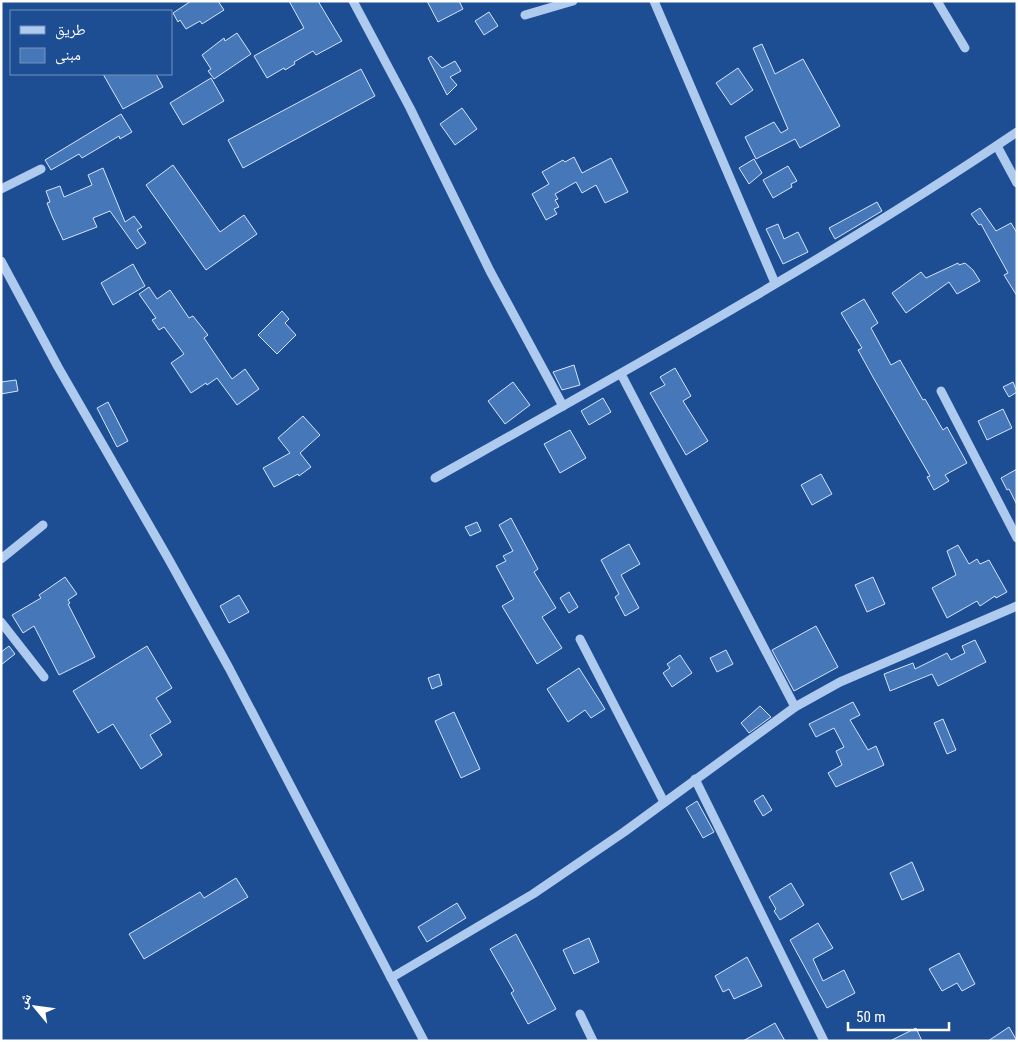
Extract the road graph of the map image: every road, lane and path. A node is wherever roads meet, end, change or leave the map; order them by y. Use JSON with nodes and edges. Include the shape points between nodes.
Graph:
{"nodes":[{"id":1,"x":353,"y":1,"type":"edge"},
{"id":2,"x":573,"y":1,"type":"edge"},
{"id":3,"x":654,"y":1,"type":"edge"},
{"id":4,"x":937,"y":1,"type":"edge"},
{"id":5,"x":525,"y":16,"type":"dead end"},
{"id":6,"x":965,"y":48,"type":"dead end"},
{"id":7,"x":1017,"y":132,"type":"edge"},
{"id":8,"x":997,"y":146,"type":"junction"},
{"id":9,"x":41,"y":170,"type":"dead end"},
{"id":10,"x":1017,"y":183,"type":"edge"},
{"id":11,"x":1,"y":189,"type":"edge"},
{"id":12,"x":1,"y":261,"type":"edge"},
{"id":13,"x":775,"y":283,"type":"junction"},
{"id":14,"x":621,"y":374,"type":"junction"},
{"id":15,"x":940,"y":390,"type":"dead end"},
{"id":16,"x":563,"y":406,"type":"junction"},
{"id":17,"x":435,"y":478,"type":"dead end"},
{"id":18,"x":43,"y":525,"type":"dead end"},
{"id":19,"x":1017,"y":538,"type":"edge"},
{"id":20,"x":1,"y":559,"type":"edge"},
{"id":21,"x":1017,"y":606,"type":"edge"},
{"id":22,"x":1,"y":622,"type":"edge"},
{"id":23,"x":580,"y":639,"type":"dead end"},
{"id":24,"x":44,"y":677,"type":"dead end"},
{"id":25,"x":795,"y":707,"type":"junction"},
{"id":26,"x":695,"y":779,"type":"junction"},
{"id":27,"x":664,"y":802,"type":"junction"},
{"id":28,"x":391,"y":978,"type":"junction"},
{"id":29,"x":580,"y":1014,"type":"dead end"},
{"id":30,"x":424,"y":1041,"type":"edge"},
{"id":31,"x":593,"y":1041,"type":"edge"},
{"id":32,"x":824,"y":1041,"type":"edge"}],
"edges":[{"from":1,"to":16,"type":"street","via":[[490,271]]},
{"from":2,"to":5,"type":"street"},
{"from":3,"to":13,"type":"street"},
{"from":4,"to":6,"type":"street"},
{"from":7,"to":8,"type":"street"},
{"from":8,"to":10,"type":"street"},
{"from":8,"to":13,"type":"street"},
{"from":9,"to":11,"type":"street"},
{"from":12,"to":28,"type":"street","via":[[228,668]]},
{"from":13,"to":14,"type":"street"},
{"from":14,"to":16,"type":"street"},
{"from":14,"to":25,"type":"street"},
{"from":15,"to":19,"type":"street"},
{"from":16,"to":17,"type":"street"},
{"from":18,"to":20,"type":"street"},
{"from":21,"to":25,"type":"street","via":[[840,682]]},
{"from":22,"to":24,"type":"street"},
{"from":23,"to":27,"type":"street"},
{"from":25,"to":26,"type":"street"},
{"from":26,"to":27,"type":"street"},
{"from":26,"to":32,"type":"street"},
{"from":27,"to":28,"type":"street","via":[[533,894]]},
{"from":28,"to":30,"type":"street"},
{"from":29,"to":31,"type":"street"}]}
